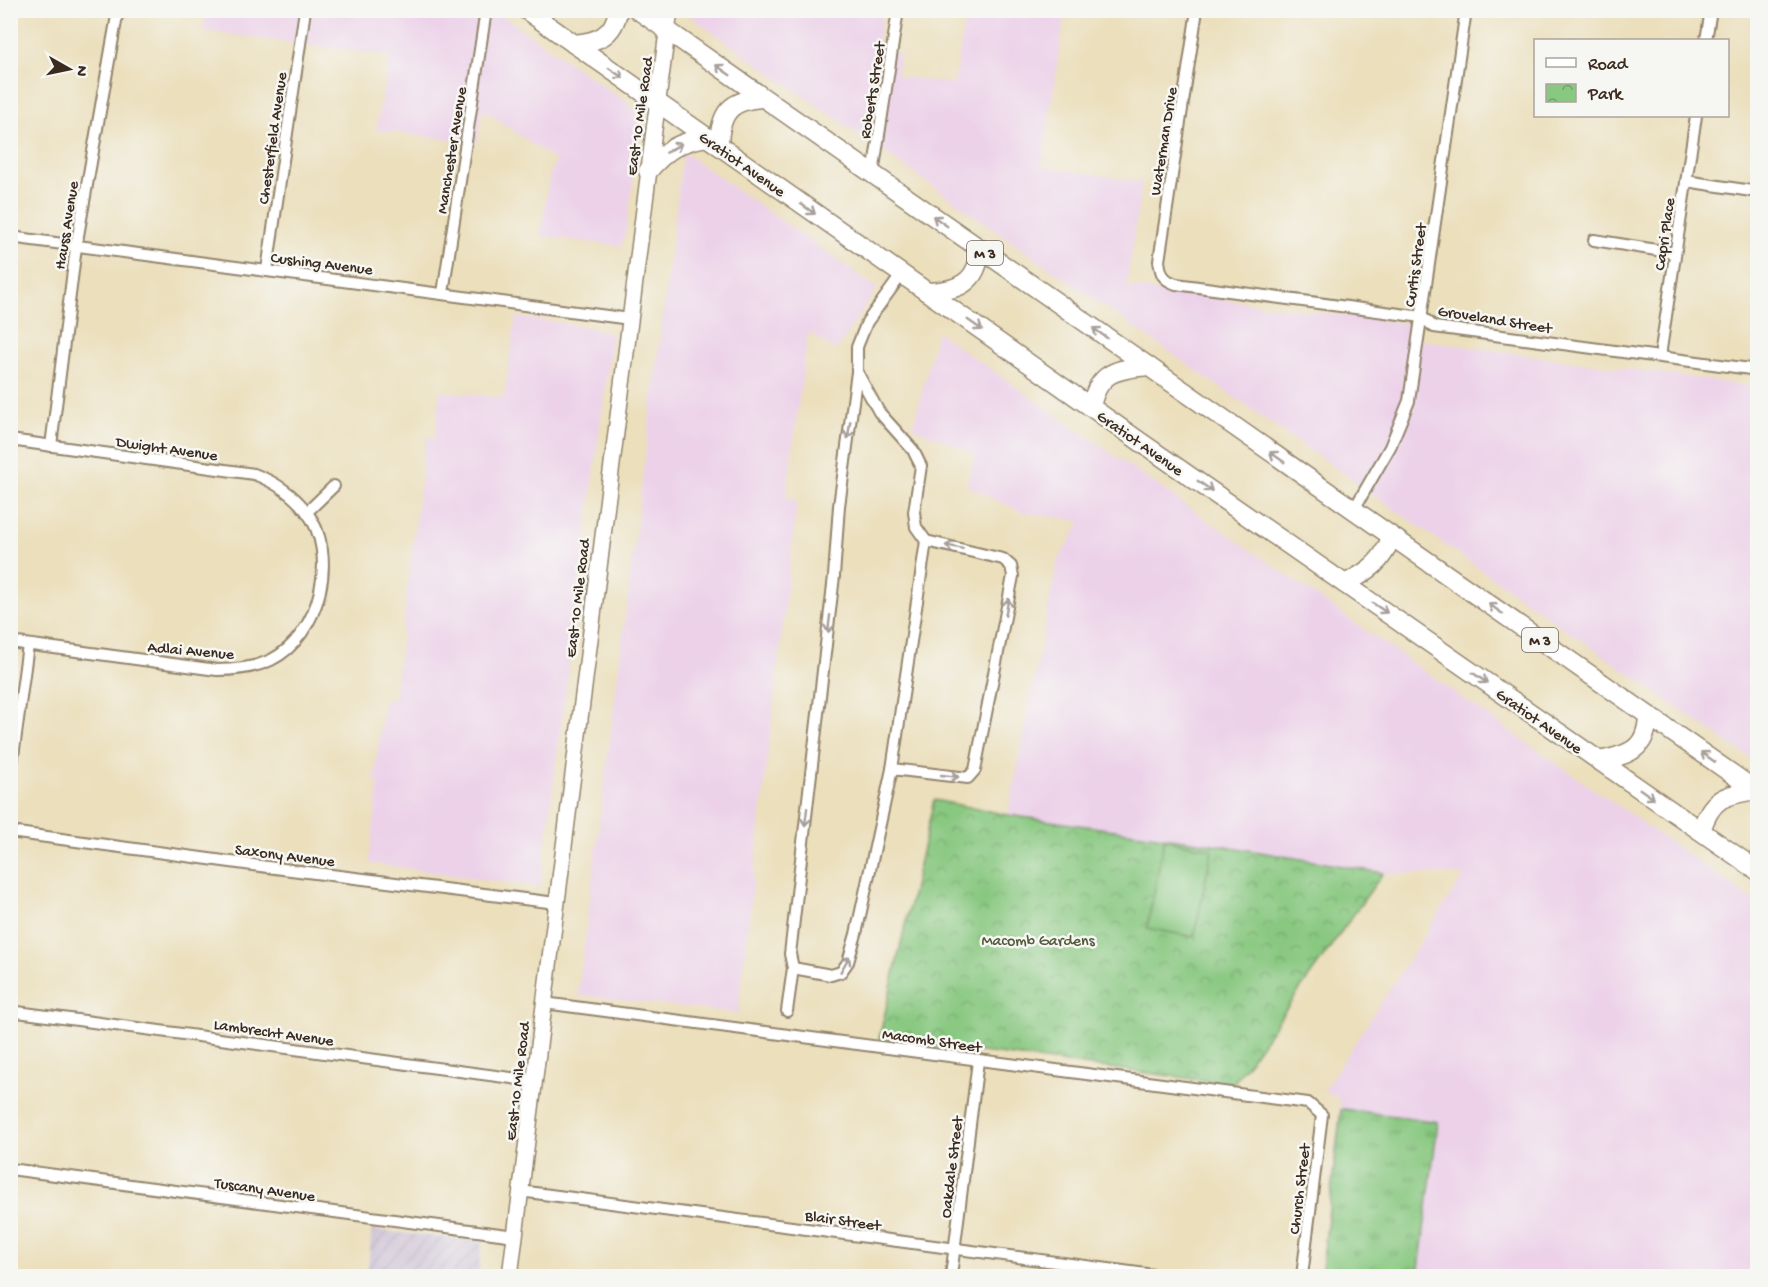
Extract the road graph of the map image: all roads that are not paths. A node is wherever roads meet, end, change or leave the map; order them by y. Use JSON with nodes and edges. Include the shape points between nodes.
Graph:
{"nodes":[{"id":1,"x":118,"y":10,"type":"edge"},
{"id":2,"x":304,"y":10,"type":"edge"},
{"id":3,"x":486,"y":10,"type":"edge"},
{"id":4,"x":526,"y":10,"type":"edge"},
{"id":5,"x":618,"y":10,"type":"edge"},
{"id":6,"x":638,"y":10,"type":"edge"},
{"id":7,"x":670,"y":10,"type":"edge"},
{"id":8,"x":898,"y":10,"type":"edge"},
{"id":9,"x":1197,"y":10,"type":"edge"},
{"id":10,"x":1466,"y":10,"type":"edge"},
{"id":11,"x":1711,"y":10,"type":"edge"},
{"id":12,"x":668,"y":31,"type":"junction"},
{"id":13,"x":1707,"y":39,"type":"edge"},
{"id":14,"x":574,"y":44,"type":"junction"},
{"id":15,"x":762,"y":98,"type":"junction"},
{"id":16,"x":658,"y":102,"type":"junction"},
{"id":17,"x":1695,"y":117,"type":"edge"},
{"id":18,"x":713,"y":141,"type":"junction"},
{"id":19,"x":648,"y":171,"type":"junction"},
{"id":20,"x":873,"y":174,"type":"junction"},
{"id":21,"x":1686,"y":181,"type":"junction"},
{"id":22,"x":1758,"y":192,"type":"edge"},
{"id":23,"x":10,"y":237,"type":"edge"},
{"id":24,"x":1594,"y":240,"type":"dead end"},
{"id":25,"x":76,"y":247,"type":"junction"},
{"id":26,"x":980,"y":249,"type":"junction"},
{"id":27,"x":1675,"y":253,"type":"junction"},
{"id":28,"x":267,"y":270,"type":"junction"},
{"id":29,"x":902,"y":274,"type":"junction"},
{"id":30,"x":1161,"y":275,"type":"joint"},
{"id":31,"x":927,"y":292,"type":"junction"},
{"id":32,"x":443,"y":293,"type":"junction"},
{"id":33,"x":1422,"y":317,"type":"junction"},
{"id":34,"x":630,"y":319,"type":"junction"},
{"id":35,"x":1660,"y":356,"type":"junction"},
{"id":36,"x":1148,"y":366,"type":"junction"},
{"id":37,"x":1758,"y":370,"type":"edge"},
{"id":38,"x":857,"y":372,"type":"junction"},
{"id":39,"x":1091,"y":407,"type":"junction"},
{"id":40,"x":10,"y":440,"type":"edge"},
{"id":41,"x":51,"y":446,"type":"junction"},
{"id":42,"x":334,"y":486,"type":"dead end"},
{"id":43,"x":1353,"y":511,"type":"junction"},
{"id":44,"x":307,"y":512,"type":"junction"},
{"id":45,"x":1390,"y":536,"type":"junction"},
{"id":46,"x":926,"y":541,"type":"junction"},
{"id":47,"x":1346,"y":584,"type":"junction"},
{"id":48,"x":10,"y":642,"type":"edge"},
{"id":49,"x":28,"y":645,"type":"junction"},
{"id":50,"x":1648,"y":716,"type":"junction"},
{"id":51,"x":1599,"y":760,"type":"junction"},
{"id":52,"x":892,"y":769,"type":"junction"},
{"id":53,"x":10,"y":779,"type":"edge"},
{"id":54,"x":1757,"y":791,"type":"edge"},
{"id":55,"x":1701,"y":831,"type":"junction"},
{"id":56,"x":10,"y":832,"type":"edge"},
{"id":57,"x":1758,"y":871,"type":"edge"},
{"id":58,"x":556,"y":903,"type":"junction"},
{"id":59,"x":793,"y":968,"type":"junction"},
{"id":60,"x":544,"y":1003,"type":"junction"},
{"id":61,"x":10,"y":1011,"type":"edge"},
{"id":62,"x":787,"y":1011,"type":"dead end"},
{"id":63,"x":978,"y":1061,"type":"junction"},
{"id":64,"x":534,"y":1081,"type":"junction"},
{"id":65,"x":1316,"y":1107,"type":"joint"},
{"id":66,"x":10,"y":1169,"type":"edge"},
{"id":67,"x":520,"y":1191,"type":"junction"},
{"id":68,"x":515,"y":1236,"type":"junction"},
{"id":69,"x":954,"y":1249,"type":"junction"},
{"id":70,"x":510,"y":1276,"type":"edge"},
{"id":71,"x":951,"y":1276,"type":"edge"},
{"id":72,"x":1161,"y":1276,"type":"edge"},
{"id":73,"x":1302,"y":1276,"type":"edge"}],
"edges":[{"from":1,"to":25,"type":"street","name":"Hauss Avenue"},
{"from":2,"to":28,"type":"street","name":"Chesterfield Avenue"},
{"from":3,"to":32,"type":"street","name":"Manchester Avenue"},
{"from":4,"to":14,"type":"main road","name":"Gratiot Avenue"},
{"from":5,"to":14,"type":"main road","via":[[614,25],[601,39]]},
{"from":6,"to":12,"type":"main road","number":"M 3"},
{"from":7,"to":12,"type":"main road","name":"East 10 Mile Road"},
{"from":8,"to":20,"type":"street","name":"Roberts Street"},
{"from":9,"to":30,"type":"street","name":"Waterman Drive","via":[[1161,244]]},
{"from":10,"to":33,"type":"street","name":"Curtis Street"},
{"from":11,"to":13,"type":"street"},
{"from":15,"to":12,"type":"main road","number":"M 3","one_way":true},
{"from":12,"to":16,"type":"main road","name":"East 10 Mile Road"},
{"from":14,"to":16,"type":"main road","name":"Gratiot Avenue","one_way":true},
{"from":15,"to":18,"type":"main road","via":[[740,101],[728,110]]},
{"from":15,"to":20,"type":"main road","number":"M 3"},
{"from":16,"to":18,"type":"main road","name":"Gratiot Avenue"},
{"from":16,"to":19,"type":"main road","name":"East 10 Mile Road"},
{"from":17,"to":21,"type":"street","name":"Capri Place"},
{"from":19,"to":18,"type":"main road","one_way":true,"via":[[675,146],[690,140]]},
{"from":18,"to":29,"type":"main road","name":"Gratiot Avenue","one_way":true},
{"from":19,"to":34,"type":"main road","name":"East 10 Mile Road"},
{"from":26,"to":20,"type":"main road","number":"M 3","one_way":true},
{"from":21,"to":22,"type":"street"},
{"from":21,"to":27,"type":"street","name":"Capri Place"},
{"from":23,"to":25,"type":"street","name":"Cushing Avenue"},
{"from":24,"to":27,"type":"street"},
{"from":25,"to":28,"type":"street","name":"Cushing Avenue"},
{"from":25,"to":41,"type":"street","name":"Hauss Avenue"},
{"from":26,"to":31,"type":"main road","via":[[977,268],[967,281],[950,290]]},
{"from":36,"to":26,"type":"main road","number":"M 3","one_way":true},
{"from":27,"to":35,"type":"street","name":"Capri Place"},
{"from":28,"to":32,"type":"street","name":"Cushing Avenue"},
{"from":29,"to":31,"type":"main road","name":"Gratiot Avenue"},
{"from":29,"to":38,"type":"street","via":[[867,322],[857,347]]},
{"from":30,"to":33,"type":"street","name":"Groveland Street","via":[[1176,284]]},
{"from":31,"to":39,"type":"main road","name":"Gratiot Avenue","one_way":true},
{"from":32,"to":34,"type":"street","name":"Cushing Avenue"},
{"from":33,"to":35,"type":"street","name":"Groveland Street","via":[[1434,327]]},
{"from":33,"to":43,"type":"street","name":"Curtis Street","via":[[1404,416]]},
{"from":34,"to":58,"type":"main road","name":"East 10 Mile Road"},
{"from":35,"to":37,"type":"street","name":"Groveland Street"},
{"from":36,"to":39,"type":"main road","via":[[1116,371],[1102,380]]},
{"from":43,"to":36,"type":"main road","number":"M 3","one_way":true},
{"from":38,"to":46,"type":"street","via":[[879,412],[913,450],[921,466],[914,512],[916,527]]},
{"from":38,"to":59,"type":"street","one_way":true,"via":[[838,506],[790,954]]},
{"from":39,"to":47,"type":"main road","name":"Gratiot Avenue","one_way":true},
{"from":40,"to":41,"type":"street","name":"Dwight Avenue"},
{"from":41,"to":44,"type":"street","name":"Dwight Avenue","via":[[254,474],[285,490]]},
{"from":42,"to":44,"type":"street"},
{"from":43,"to":45,"type":"main road","number":"M 3"},
{"from":44,"to":49,"type":"street","name":"Adlai Avenue","via":[[320,542],[321,592],[313,615],[299,636],[272,660],[249,668],[218,670]]},
{"from":45,"to":47,"type":"main road","via":[[1380,561]]},
{"from":50,"to":45,"type":"main road","number":"M 3","one_way":true},
{"from":46,"to":52,"type":"street"},
{"from":52,"to":46,"type":"street","one_way":true,"via":[[968,778],[975,770],[1013,576],[1011,566],[1003,559]]},
{"from":47,"to":51,"type":"main road","name":"Gratiot Avenue","one_way":true},
{"from":48,"to":49,"type":"street","name":"Adlai Avenue"},
{"from":49,"to":53,"type":"street"},
{"from":50,"to":51,"type":"main road","via":[[1646,734],[1635,749]]},
{"from":54,"to":50,"type":"main road","number":"M 3","one_way":true},
{"from":51,"to":55,"type":"main road","name":"Gratiot Avenue","one_way":true},
{"from":59,"to":52,"type":"street","one_way":true,"via":[[831,975],[841,972],[848,962]]},
{"from":54,"to":55,"type":"main road","via":[[1735,794],[1713,805]]},
{"from":55,"to":57,"type":"main road","name":"Gratiot Avenue"},
{"from":56,"to":58,"type":"street","name":"Saxony Avenue"},
{"from":58,"to":60,"type":"main road","name":"East 10 Mile Road"},
{"from":59,"to":62,"type":"street"},
{"from":60,"to":63,"type":"street","name":"Macomb Street"},
{"from":60,"to":64,"type":"main road","name":"East 10 Mile Road"},
{"from":61,"to":64,"type":"street","name":"Lambrecht Avenue"},
{"from":63,"to":65,"type":"street","name":"Macomb Street"},
{"from":63,"to":69,"type":"street","name":"Oakdale Street"},
{"from":64,"to":67,"type":"main road","name":"East 10 Mile Road"},
{"from":65,"to":73,"type":"street","name":"Church Street","via":[[1322,1124]]},
{"from":66,"to":68,"type":"street","name":"Tuscany Avenue"},
{"from":67,"to":68,"type":"main road","name":"East 10 Mile Road"},
{"from":67,"to":69,"type":"street","name":"Blair Street"},
{"from":68,"to":70,"type":"main road"},
{"from":69,"to":71,"type":"street","name":"Oakdale Street"},
{"from":69,"to":72,"type":"street","name":"Blair Street"}]}
